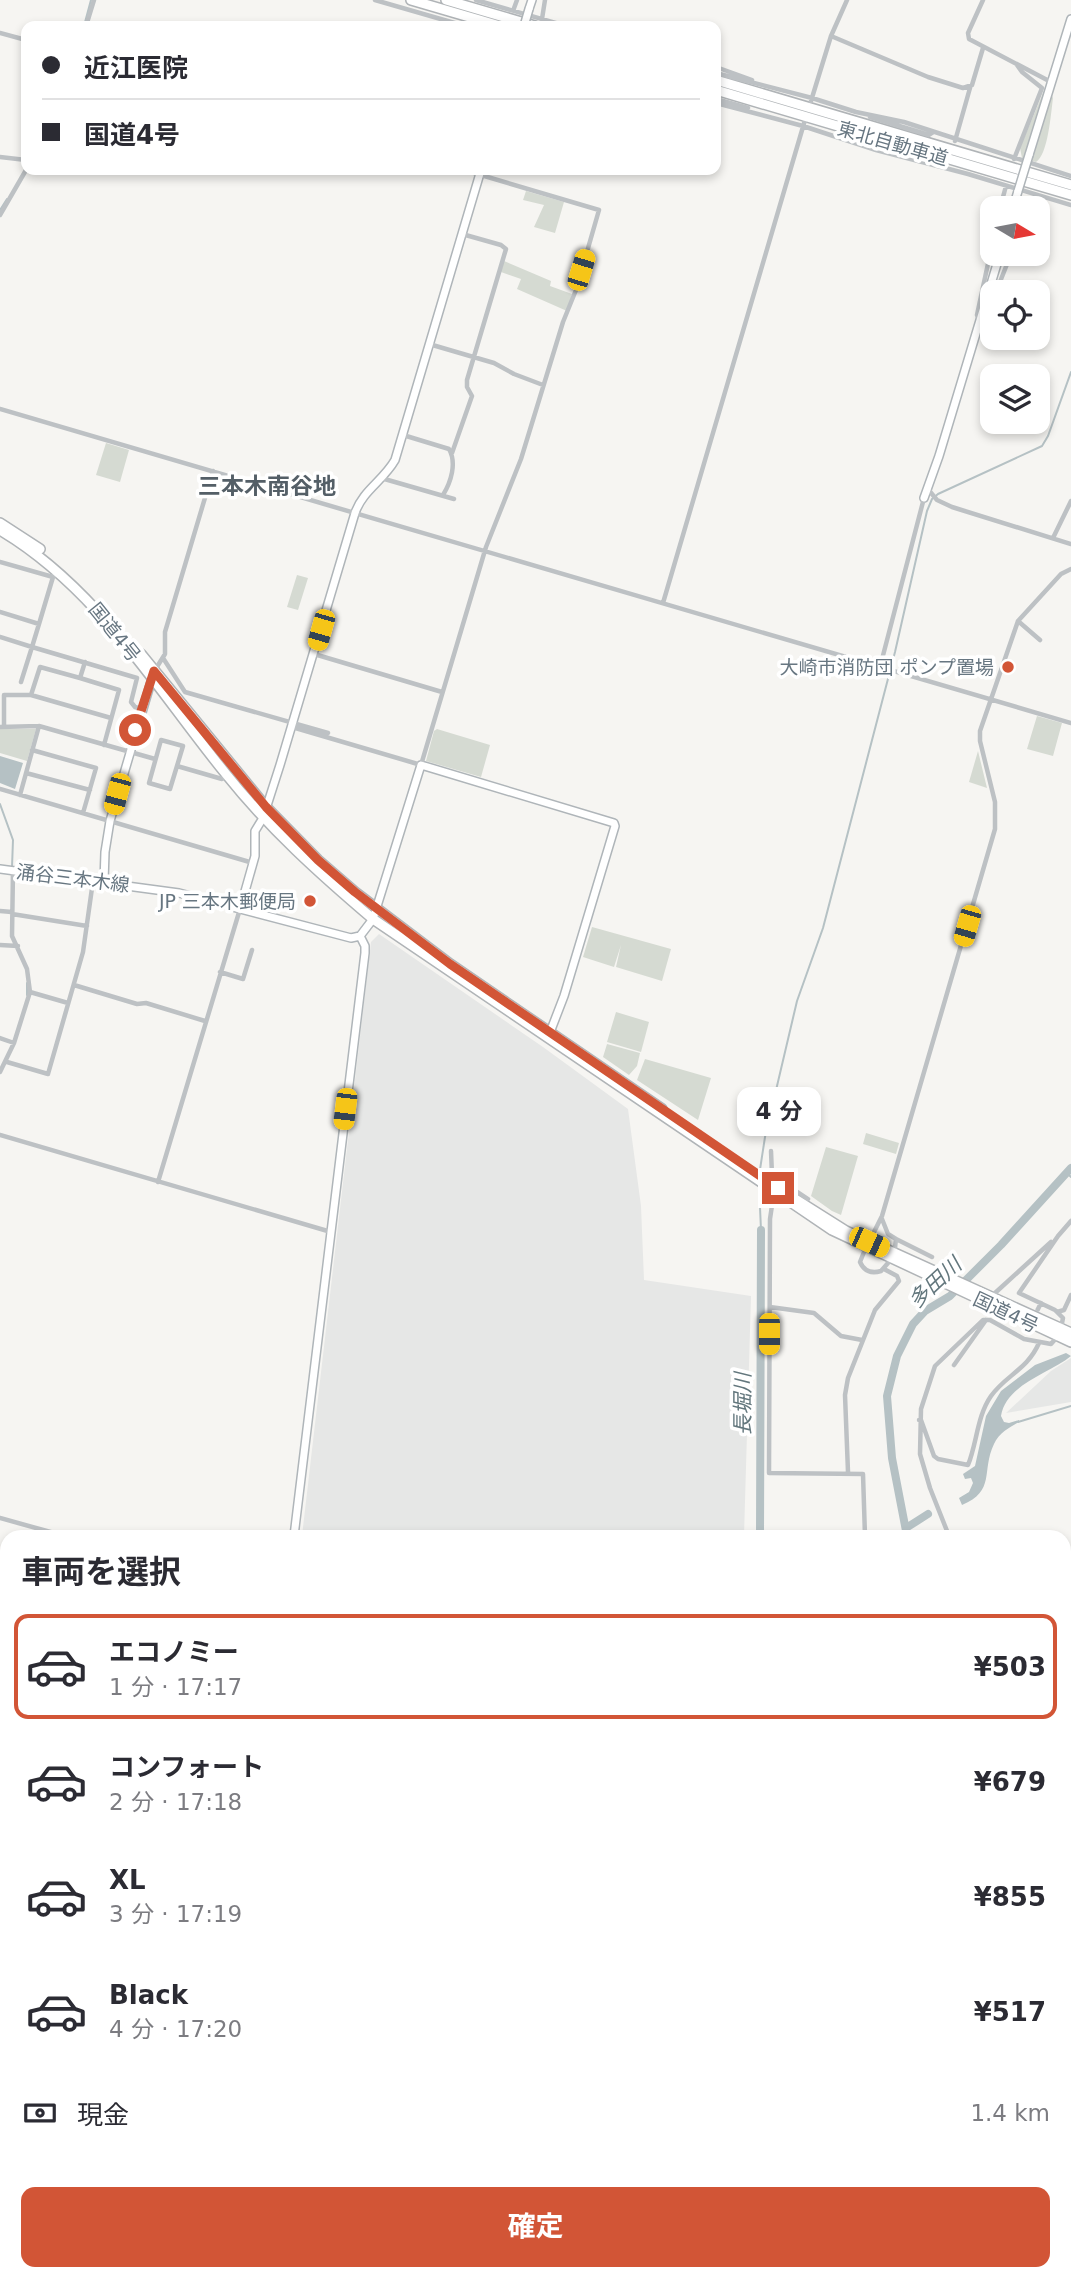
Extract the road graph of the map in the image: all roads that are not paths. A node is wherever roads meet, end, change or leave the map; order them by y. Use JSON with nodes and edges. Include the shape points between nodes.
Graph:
{"nodes":[{"id":1,"x":94,"y":0,"type":"edge"},
{"id":2,"x":375,"y":0,"type":"edge"},
{"id":3,"x":411,"y":0,"type":"edge"},
{"id":4,"x":446,"y":0,"type":"edge"},
{"id":5,"x":477,"y":0,"type":"edge"},
{"id":6,"x":517,"y":0,"type":"edge"},
{"id":7,"x":532,"y":0,"type":"edge"},
{"id":8,"x":545,"y":0,"type":"edge"},
{"id":9,"x":848,"y":0,"type":"edge"},
{"id":10,"x":983,"y":0,"type":"edge"},
{"id":11,"x":513,"y":11,"type":"junction"},
{"id":12,"x":1071,"y":19,"type":"edge"},
{"id":13,"x":88,"y":21,"type":"edge"},
{"id":14,"x":448,"y":21,"type":"edge"},
{"id":15,"x":483,"y":21,"type":"edge"},
{"id":16,"x":525,"y":21,"type":"edge"},
{"id":17,"x":534,"y":21,"type":"edge"},
{"id":18,"x":536,"y":21,"type":"edge"},
{"id":19,"x":538,"y":21,"type":"edge"},
{"id":20,"x":0,"y":33,"type":"edge"},
{"id":21,"x":831,"y":36,"type":"junction"},
{"id":22,"x":21,"y":39,"type":"edge"},
{"id":23,"x":983,"y":48,"type":"junction"},
{"id":24,"x":1016,"y":64,"type":"junction"},
{"id":25,"x":721,"y":69,"type":"edge"},
{"id":26,"x":721,"y":76,"type":"edge"},
{"id":27,"x":721,"y":77,"type":"edge"},
{"id":28,"x":1051,"y":82,"type":"junction"},
{"id":29,"x":762,"y":84,"type":"junction"},
{"id":30,"x":970,"y":87,"type":"junction"},
{"id":31,"x":721,"y":91,"type":"edge"},
{"id":32,"x":811,"y":99,"type":"junction"},
{"id":33,"x":721,"y":102,"type":"edge"},
{"id":34,"x":856,"y":112,"type":"junction"},
{"id":35,"x":804,"y":123,"type":"junction"},
{"id":36,"x":932,"y":133,"type":"junction"},
{"id":37,"x":955,"y":141,"type":"junction"},
{"id":38,"x":860,"y":144,"type":"junction"},
{"id":39,"x":0,"y":157,"type":"edge"},
{"id":40,"x":21,"y":159,"type":"edge"},
{"id":41,"x":1014,"y":159,"type":"junction"},
{"id":42,"x":936,"y":166,"type":"junction"},
{"id":43,"x":23,"y":175,"type":"edge"},
{"id":44,"x":480,"y":175,"type":"edge"},
{"id":45,"x":493,"y":175,"type":"edge"},
{"id":46,"x":1071,"y":176,"type":"edge"},
{"id":47,"x":1071,"y":185,"type":"edge"},
{"id":48,"x":1006,"y":186,"type":"junction"},
{"id":49,"x":1034,"y":194,"type":"joint"},
{"id":50,"x":1071,"y":195,"type":"edge"},
{"id":51,"x":1003,"y":196,"type":"edge"},
{"id":52,"x":1017,"y":196,"type":"edge"},
{"id":53,"x":1071,"y":205,"type":"edge"},
{"id":54,"x":0,"y":215,"type":"edge"},
{"id":55,"x":462,"y":234,"type":"junction"},
{"id":56,"x":980,"y":300,"type":"edge"},
{"id":57,"x":980,"y":321,"type":"joint"},
{"id":58,"x":429,"y":344,"type":"junction"},
{"id":59,"x":473,"y":357,"type":"junction"},
{"id":60,"x":543,"y":385,"type":"junction"},
{"id":61,"x":0,"y":409,"type":"edge"},
{"id":62,"x":403,"y":435,"type":"junction"},
{"id":63,"x":452,"y":453,"type":"junction"},
{"id":64,"x":213,"y":471,"type":"junction"},
{"id":65,"x":381,"y":478,"type":"junction"},
{"id":66,"x":927,"y":494,"type":"junction"},
{"id":67,"x":443,"y":495,"type":"junction"},
{"id":68,"x":454,"y":499,"type":"dead end"},
{"id":69,"x":1071,"y":501,"type":"edge"},
{"id":70,"x":355,"y":513,"type":"junction"},
{"id":71,"x":1,"y":525,"type":"edge"},
{"id":72,"x":1053,"y":538,"type":"junction"},
{"id":73,"x":1071,"y":544,"type":"edge"},
{"id":74,"x":485,"y":551,"type":"junction"},
{"id":75,"x":0,"y":562,"type":"edge"},
{"id":76,"x":1071,"y":569,"type":"edge"},
{"id":77,"x":56,"y":574,"type":"junction"},
{"id":78,"x":663,"y":603,"type":"junction"},
{"id":79,"x":0,"y":612,"type":"edge"},
{"id":80,"x":1018,"y":621,"type":"junction"},
{"id":81,"x":39,"y":624,"type":"junction"},
{"id":82,"x":0,"y":637,"type":"edge"},
{"id":83,"x":1040,"y":640,"type":"dead end"},
{"id":84,"x":32,"y":647,"type":"junction"},
{"id":85,"x":314,"y":654,"type":"junction"},
{"id":86,"x":163,"y":658,"type":"junction"},
{"id":87,"x":85,"y":662,"type":"junction"},
{"id":88,"x":883,"y":668,"type":"junction"},
{"id":89,"x":153,"y":675,"type":"junction"},
{"id":90,"x":80,"y":678,"type":"junction"},
{"id":91,"x":22,"y":682,"type":"dead end"},
{"id":92,"x":442,"y":692,"type":"junction"},
{"id":93,"x":32,"y":695,"type":"junction"},
{"id":94,"x":991,"y":700,"type":"junction"},
{"id":95,"x":142,"y":709,"type":"junction"},
{"id":96,"x":111,"y":718,"type":"junction"},
{"id":97,"x":1071,"y":723,"type":"edge"},
{"id":98,"x":292,"y":725,"type":"junction"},
{"id":99,"x":39,"y":726,"type":"junction"},
{"id":100,"x":2,"y":727,"type":"edge"},
{"id":101,"x":328,"y":733,"type":"dead end"},
{"id":102,"x":104,"y":745,"type":"junction"},
{"id":103,"x":33,"y":750,"type":"junction"},
{"id":104,"x":129,"y":752,"type":"junction"},
{"id":105,"x":155,"y":760,"type":"junction"},
{"id":106,"x":421,"y":765,"type":"junction"},
{"id":107,"x":177,"y":766,"type":"junction"},
{"id":108,"x":26,"y":773,"type":"junction"},
{"id":109,"x":226,"y":775,"type":"junction"},
{"id":110,"x":0,"y":789,"type":"edge"},
{"id":111,"x":90,"y":790,"type":"junction"},
{"id":112,"x":20,"y":795,"type":"junction"},
{"id":113,"x":266,"y":807,"type":"junction"},
{"id":114,"x":83,"y":813,"type":"junction"},
{"id":115,"x":263,"y":818,"type":"junction"},
{"id":116,"x":110,"y":821,"type":"junction"},
{"id":117,"x":253,"y":863,"type":"junction"},
{"id":118,"x":0,"y":869,"type":"edge"},
{"id":119,"x":13,"y":870,"type":"junction"},
{"id":120,"x":93,"y":880,"type":"junction"},
{"id":121,"x":104,"y":882,"type":"junction"},
{"id":122,"x":240,"y":909,"type":"junction"},
{"id":123,"x":0,"y":911,"type":"edge"},
{"id":124,"x":12,"y":913,"type":"junction"},
{"id":125,"x":375,"y":915,"type":"junction"},
{"id":126,"x":87,"y":926,"type":"junction"},
{"id":127,"x":360,"y":936,"type":"junction"},
{"id":128,"x":0,"y":945,"type":"edge"},
{"id":129,"x":18,"y":947,"type":"junction"},
{"id":130,"x":252,"y":950,"type":"dead end"},
{"id":131,"x":220,"y":972,"type":"junction"},
{"id":132,"x":74,"y":985,"type":"junction"},
{"id":133,"x":30,"y":992,"type":"junction"},
{"id":134,"x":68,"y":1003,"type":"junction"},
{"id":135,"x":205,"y":1021,"type":"junction"},
{"id":136,"x":548,"y":1036,"type":"junction"},
{"id":137,"x":0,"y":1038,"type":"edge"},
{"id":138,"x":12,"y":1043,"type":"junction"},
{"id":139,"x":7,"y":1062,"type":"junction"},
{"id":140,"x":0,"y":1072,"type":"edge"},
{"id":141,"x":0,"y":1135,"type":"edge"},
{"id":142,"x":771,"y":1151,"type":"dead end"},
{"id":143,"x":158,"y":1182,"type":"junction"},
{"id":144,"x":775,"y":1187,"type":"junction"},
{"id":145,"x":808,"y":1199,"type":"dead end"},
{"id":146,"x":882,"y":1216,"type":"junction"},
{"id":147,"x":1071,"y":1221,"type":"edge"},
{"id":148,"x":331,"y":1233,"type":"junction"},
{"id":149,"x":1058,"y":1236,"type":"junction"},
{"id":150,"x":896,"y":1239,"type":"junction"},
{"id":151,"x":867,"y":1245,"type":"junction"},
{"id":152,"x":895,"y":1248,"type":"dead end"},
{"id":153,"x":932,"y":1257,"type":"dead end"},
{"id":154,"x":888,"y":1263,"type":"dead end"},
{"id":155,"x":884,"y":1269,"type":"junction"},
{"id":156,"x":995,"y":1293,"type":"dead end"},
{"id":157,"x":1071,"y":1295,"type":"edge"},
{"id":158,"x":1041,"y":1303,"type":"junction"},
{"id":159,"x":770,"y":1307,"type":"junction"},
{"id":160,"x":1038,"y":1309,"type":"tunnel mouth"},
{"id":161,"x":1057,"y":1312,"type":"junction"},
{"id":162,"x":987,"y":1319,"type":"junction"},
{"id":163,"x":1028,"y":1331,"type":"tunnel mouth"},
{"id":164,"x":1059,"y":1332,"type":"junction"},
{"id":165,"x":1071,"y":1332,"type":"edge"},
{"id":166,"x":1024,"y":1339,"type":"junction"},
{"id":167,"x":862,"y":1340,"type":"junction"},
{"id":168,"x":1071,"y":1342,"type":"edge"},
{"id":169,"x":1040,"y":1343,"type":"junction"},
{"id":170,"x":954,"y":1365,"type":"dead end"},
{"id":171,"x":919,"y":1420,"type":"junction"},
{"id":172,"x":848,"y":1472,"type":"junction"},
{"id":173,"x":0,"y":1518,"type":"edge"},
{"id":174,"x":43,"y":1530,"type":"edge"},
{"id":175,"x":295,"y":1530,"type":"edge"},
{"id":176,"x":864,"y":1530,"type":"edge"},
{"id":177,"x":947,"y":1530,"type":"edge"}],
"edges":[{"from":1,"to":13,"type":"street"},
{"from":2,"to":14,"type":"street"},
{"from":3,"to":15,"type":"highway"},
{"from":4,"to":17,"type":"highway"},
{"from":5,"to":11,"type":"street"},
{"from":6,"to":11,"type":"street"},
{"from":7,"to":16,"type":"street","bridge":true},
{"from":8,"to":19,"type":"street"},
{"from":9,"to":21,"type":"street"},
{"from":10,"to":23,"type":"street","via":[[968,36]]},
{"from":11,"to":18,"type":"street"},
{"from":12,"to":28,"type":"street"},
{"from":20,"to":22,"type":"street"},
{"from":21,"to":30,"type":"street","via":[[928,77]]},
{"from":21,"to":32,"type":"street"},
{"from":23,"to":24,"type":"street"},
{"from":23,"to":30,"type":"street"},
{"from":24,"to":28,"type":"street"},
{"from":24,"to":41,"type":"street","via":[[1042,90]]},
{"from":25,"to":29,"type":"street"},
{"from":26,"to":29,"type":"street"},
{"from":27,"to":47,"type":"highway","name":"東北自動車道"},
{"from":28,"to":52,"type":"street","bridge":true},
{"from":29,"to":32,"type":"street"},
{"from":30,"to":37,"type":"street"},
{"from":31,"to":50,"type":"highway","name":"東北自動車道"},
{"from":32,"to":34,"type":"street"},
{"from":33,"to":35,"type":"street"},
{"from":34,"to":36,"type":"street"},
{"from":34,"to":36,"type":"street","via":[[902,129]]},
{"from":35,"to":38,"type":"street"},
{"from":35,"to":78,"type":"street"},
{"from":36,"to":37,"type":"street"},
{"from":37,"to":41,"type":"street"},
{"from":38,"to":42,"type":"street"},
{"from":38,"to":42,"type":"street","via":[[896,150]]},
{"from":39,"to":40,"type":"street"},
{"from":41,"to":46,"type":"street"},
{"from":42,"to":48,"type":"street"},
{"from":43,"to":54,"type":"street"},
{"from":44,"to":55,"type":"street"},
{"from":45,"to":60,"type":"street","via":[[599,209]]},
{"from":48,"to":49,"type":"street"},
{"from":48,"to":51,"type":"street"},
{"from":49,"to":53,"type":"street"},
{"from":55,"to":58,"type":"street"},
{"from":55,"to":59,"type":"street","via":[[506,249]]},
{"from":56,"to":57,"type":"street"},
{"from":57,"to":66,"type":"street"},
{"from":58,"to":59,"type":"street"},
{"from":58,"to":62,"type":"street"},
{"from":59,"to":60,"type":"street"},
{"from":59,"to":63,"type":"street","via":[[466,384],[472,396]]},
{"from":60,"to":74,"type":"street","via":[[521,459]]},
{"from":61,"to":64,"type":"street"},
{"from":62,"to":63,"type":"street"},
{"from":62,"to":65,"type":"street","via":[[395,460]]},
{"from":63,"to":67,"type":"street","via":[[453,469]]},
{"from":64,"to":70,"type":"street"},
{"from":64,"to":86,"type":"street","via":[[165,632]]},
{"from":65,"to":67,"type":"street"},
{"from":65,"to":70,"type":"street","via":[[364,494]]},
{"from":66,"to":72,"type":"street","via":[[952,507]]},
{"from":66,"to":88,"type":"street"},
{"from":67,"to":68,"type":"street"},
{"from":69,"to":72,"type":"street"},
{"from":70,"to":74,"type":"street"},
{"from":70,"to":85,"type":"street"},
{"from":71,"to":77,"type":"highway","name":"国道4号"},
{"from":71,"to":89,"type":"highway","name":"国道4号","via":[[55,561],[85,589]]},
{"from":72,"to":73,"type":"street"},
{"from":74,"to":78,"type":"street"},
{"from":74,"to":92,"type":"street"},
{"from":75,"to":77,"type":"street"},
{"from":76,"to":80,"type":"street"},
{"from":77,"to":81,"type":"street"},
{"from":77,"to":89,"type":"highway","name":"国道4号","via":[[99,612]]},
{"from":78,"to":88,"type":"street"},
{"from":79,"to":81,"type":"street"},
{"from":80,"to":83,"type":"street"},
{"from":80,"to":94,"type":"street"},
{"from":81,"to":84,"type":"street"},
{"from":82,"to":84,"type":"street"},
{"from":84,"to":87,"type":"street"},
{"from":84,"to":91,"type":"street"},
{"from":85,"to":92,"type":"street"},
{"from":85,"to":98,"type":"street"},
{"from":86,"to":89,"type":"street"},
{"from":86,"to":98,"type":"street","via":[[185,692]]},
{"from":87,"to":90,"type":"street"},
{"from":87,"to":95,"type":"street","via":[[137,678],[131,702]]},
{"from":88,"to":94,"type":"street"},
{"from":89,"to":95,"type":"street"},
{"from":89,"to":109,"type":"highway","name":"国道4号"},
{"from":89,"to":113,"type":"highway","name":"国道4号"},
{"from":90,"to":93,"type":"street","via":[[40,667]]},
{"from":90,"to":96,"type":"street","via":[[120,690]]},
{"from":92,"to":106,"type":"street"},
{"from":93,"to":96,"type":"street"},
{"from":93,"to":100,"type":"street","via":[[4,695]]},
{"from":94,"to":97,"type":"street"},
{"from":94,"to":146,"type":"street","via":[[980,735],[995,802],[995,829]]},
{"from":95,"to":104,"type":"street"},
{"from":96,"to":102,"type":"street"},
{"from":98,"to":101,"type":"street"},
{"from":98,"to":106,"type":"street"},
{"from":98,"to":113,"type":"street"},
{"from":99,"to":100,"type":"street"},
{"from":99,"to":102,"type":"street"},
{"from":99,"to":103,"type":"street"},
{"from":102,"to":104,"type":"street"},
{"from":103,"to":108,"type":"street"},
{"from":103,"to":111,"type":"street","via":[[96,768]]},
{"from":104,"to":105,"type":"street"},
{"from":104,"to":116,"type":"street"},
{"from":105,"to":107,"type":"street","via":[[161,740],[183,746]]},
{"from":105,"to":107,"type":"street","via":[[149,783],[170,789]]},
{"from":106,"to":125,"type":"street"},
{"from":106,"to":136,"type":"street","via":[[615,824]]},
{"from":107,"to":109,"type":"street","via":[[222,779]]},
{"from":108,"to":111,"type":"street"},
{"from":108,"to":112,"type":"street"},
{"from":109,"to":115,"type":"highway","name":"国道4号"},
{"from":110,"to":112,"type":"street"},
{"from":111,"to":114,"type":"street"},
{"from":112,"to":114,"type":"street"},
{"from":113,"to":115,"type":"street"},
{"from":113,"to":125,"type":"highway","name":"国道4号"},
{"from":114,"to":116,"type":"street"},
{"from":115,"to":117,"type":"street","via":[[254,836]]},
{"from":115,"to":125,"type":"highway","name":"国道4号","via":[[319,873]]},
{"from":116,"to":117,"type":"street"},
{"from":116,"to":121,"type":"street"},
{"from":117,"to":122,"type":"street"},
{"from":118,"to":119,"type":"street","name":"涌谷三本木線"},
{"from":119,"to":120,"type":"street","name":"涌谷三本木線"},
{"from":119,"to":124,"type":"street"},
{"from":120,"to":121,"type":"street","name":"涌谷三本木線"},
{"from":120,"to":126,"type":"street"},
{"from":121,"to":122,"type":"street","name":"涌谷三本木線","via":[[163,890]]},
{"from":122,"to":127,"type":"street","name":"涌谷三本木線","via":[[340,937]]},
{"from":122,"to":131,"type":"street"},
{"from":123,"to":124,"type":"street"},
{"from":124,"to":126,"type":"street"},
{"from":124,"to":129,"type":"street","via":[[12,936]]},
{"from":125,"to":127,"type":"street"},
{"from":125,"to":136,"type":"highway","name":"国道4号"},
{"from":126,"to":132,"type":"street"},
{"from":127,"to":148,"type":"street","via":[[365,953]]},
{"from":128,"to":129,"type":"street"},
{"from":129,"to":133,"type":"street"},
{"from":130,"to":131,"type":"street","via":[[243,979]]},
{"from":131,"to":135,"type":"street"},
{"from":132,"to":134,"type":"street"},
{"from":132,"to":135,"type":"street"},
{"from":133,"to":134,"type":"street"},
{"from":133,"to":138,"type":"street"},
{"from":134,"to":139,"type":"street","via":[[48,1074]]},
{"from":135,"to":143,"type":"street"},
{"from":136,"to":144,"type":"highway","name":"国道4号"},
{"from":137,"to":138,"type":"street"},
{"from":138,"to":139,"type":"street"},
{"from":139,"to":140,"type":"street"},
{"from":141,"to":143,"type":"street"},
{"from":142,"to":144,"type":"street"},
{"from":143,"to":148,"type":"street"},
{"from":144,"to":145,"type":"street"},
{"from":144,"to":151,"type":"highway","name":"国道4号","via":[[832,1230]]},
{"from":144,"to":159,"type":"street","via":[[769,1219]]},
{"from":146,"to":150,"type":"street","via":[[888,1234]]},
{"from":146,"to":151,"type":"street"},
{"from":147,"to":149,"type":"street"},
{"from":148,"to":175,"type":"street"},
{"from":149,"to":156,"type":"street"},
{"from":149,"to":158,"type":"street","via":[[1019,1293]]},
{"from":150,"to":152,"type":"street"},
{"from":150,"to":153,"type":"street"},
{"from":151,"to":155,"type":"street","via":[[862,1267],[872,1272]]},
{"from":151,"to":164,"type":"highway","name":"国道4号"},
{"from":154,"to":155,"type":"street"},
{"from":155,"to":167,"type":"street","via":[[899,1281],[876,1310]]},
{"from":157,"to":161,"type":"street"},
{"from":158,"to":160,"type":"street"},
{"from":158,"to":161,"type":"street"},
{"from":159,"to":167,"type":"street","via":[[814,1313],[841,1336]]},
{"from":159,"to":172,"type":"street","via":[[769,1473]]},
{"from":161,"to":164,"type":"street","via":[[1063,1318]]},
{"from":162,"to":166,"type":"street"},
{"from":162,"to":170,"type":"street"},
{"from":162,"to":171,"type":"street","via":[[934,1366]]},
{"from":163,"to":166,"type":"street"},
{"from":164,"to":165,"type":"highway","name":"国道4号"},
{"from":164,"to":168,"type":"highway","name":"国道4号"},
{"from":164,"to":169,"type":"street","via":[[1054,1344]]},
{"from":166,"to":169,"type":"street"},
{"from":167,"to":172,"type":"street","via":[[845,1395]]},
{"from":169,"to":171,"type":"street","via":[[1028,1362],[990,1398],[968,1465],[934,1456]]},
{"from":171,"to":177,"type":"street","via":[[920,1454]]},
{"from":172,"to":176,"type":"street","via":[[863,1474]]},
{"from":173,"to":174,"type":"street"}]}
